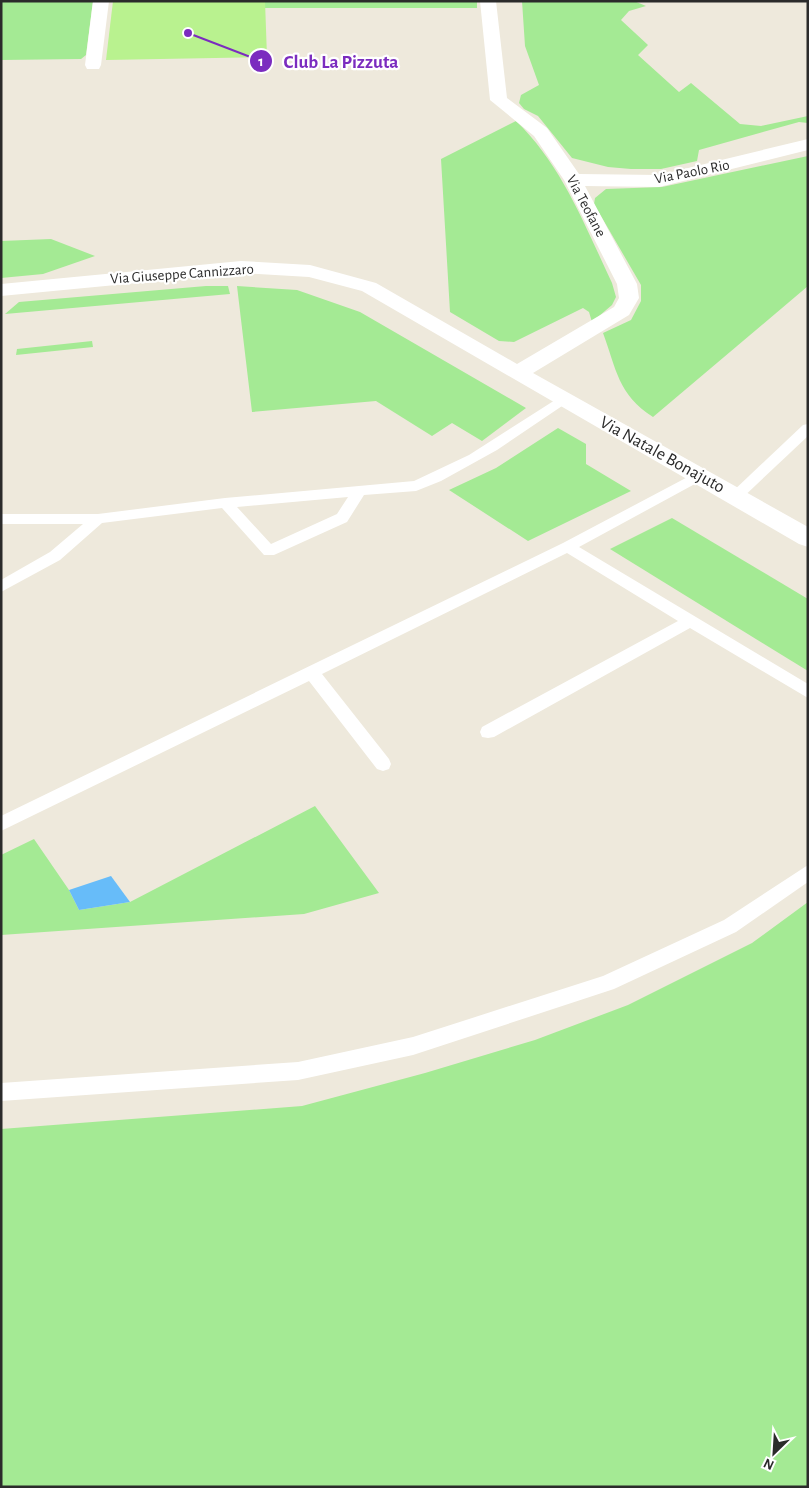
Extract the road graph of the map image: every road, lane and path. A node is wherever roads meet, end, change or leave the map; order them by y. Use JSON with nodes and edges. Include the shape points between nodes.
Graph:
{"nodes":[{"id":1,"x":101,"y":1,"type":"edge"},
{"id":2,"x":488,"y":1,"type":"edge"},
{"id":3,"x":92,"y":65,"type":"dead end"},
{"id":4,"x":808,"y":144,"type":"edge"},
{"id":5,"x":573,"y":180,"type":"junction"},
{"id":6,"x":1,"y":290,"type":"edge"},
{"id":7,"x":517,"y":373,"type":"junction"},
{"id":8,"x":563,"y":399,"type":"junction"},
{"id":9,"x":808,"y":428,"type":"edge"},
{"id":10,"x":699,"y":476,"type":"junction"},
{"id":11,"x":360,"y":490,"type":"junction"},
{"id":12,"x":735,"y":497,"type":"junction"},
{"id":13,"x":224,"y":503,"type":"junction"},
{"id":14,"x":1,"y":519,"type":"edge"},
{"id":15,"x":98,"y":519,"type":"junction"},
{"id":16,"x":808,"y":538,"type":"edge"},
{"id":17,"x":568,"y":546,"type":"junction"},
{"id":18,"x":1,"y":587,"type":"edge"},
{"id":19,"x":690,"y":621,"type":"junction"},
{"id":20,"x":311,"y":672,"type":"junction"},
{"id":21,"x":808,"y":692,"type":"edge"},
{"id":22,"x":488,"y":732,"type":"dead end"},
{"id":23,"x":383,"y":764,"type":"dead end"},
{"id":24,"x":1,"y":824,"type":"edge"},
{"id":25,"x":808,"y":872,"type":"edge"},
{"id":26,"x":1,"y":1092,"type":"edge"}],
"edges":[{"from":1,"to":3,"type":"street"},
{"from":2,"to":5,"type":"street","name":"Via Teofane","via":[[499,100],[541,132]]},
{"from":4,"to":5,"type":"street","name":"Via Paolo Rio","via":[[659,181]]},
{"from":5,"to":7,"type":"street","name":"Via Teofane","via":[[627,284],[629,298],[622,311]]},
{"from":6,"to":7,"type":"street","name":"Via Giuseppe Cannizzaro","via":[[241,267],[310,271],[370,287]]},
{"from":7,"to":8,"type":"street","name":"Via Natale Bonajuto"},
{"from":8,"to":10,"type":"street","name":"Via Natale Bonajuto"},
{"from":8,"to":11,"type":"lane","via":[[443,476],[416,486]]},
{"from":9,"to":12,"type":"lane"},
{"from":10,"to":12,"type":"street","name":"Via Natale Bonajuto"},
{"from":10,"to":17,"type":"lane"},
{"from":11,"to":13,"type":"lane"},
{"from":11,"to":13,"type":"lane","via":[[342,518],[269,551]]},
{"from":12,"to":16,"type":"street","name":"Via Natale Bonajuto"},
{"from":13,"to":15,"type":"lane"},
{"from":14,"to":15,"type":"lane"},
{"from":15,"to":18,"type":"lane","via":[[55,556]]},
{"from":17,"to":19,"type":"lane"},
{"from":17,"to":20,"type":"lane"},
{"from":19,"to":21,"type":"lane"},
{"from":19,"to":22,"type":"lane"},
{"from":20,"to":23,"type":"lane"},
{"from":20,"to":24,"type":"lane"},
{"from":25,"to":26,"type":"lane","via":[[730,926],[606,983],[413,1046],[298,1072]]}]}
